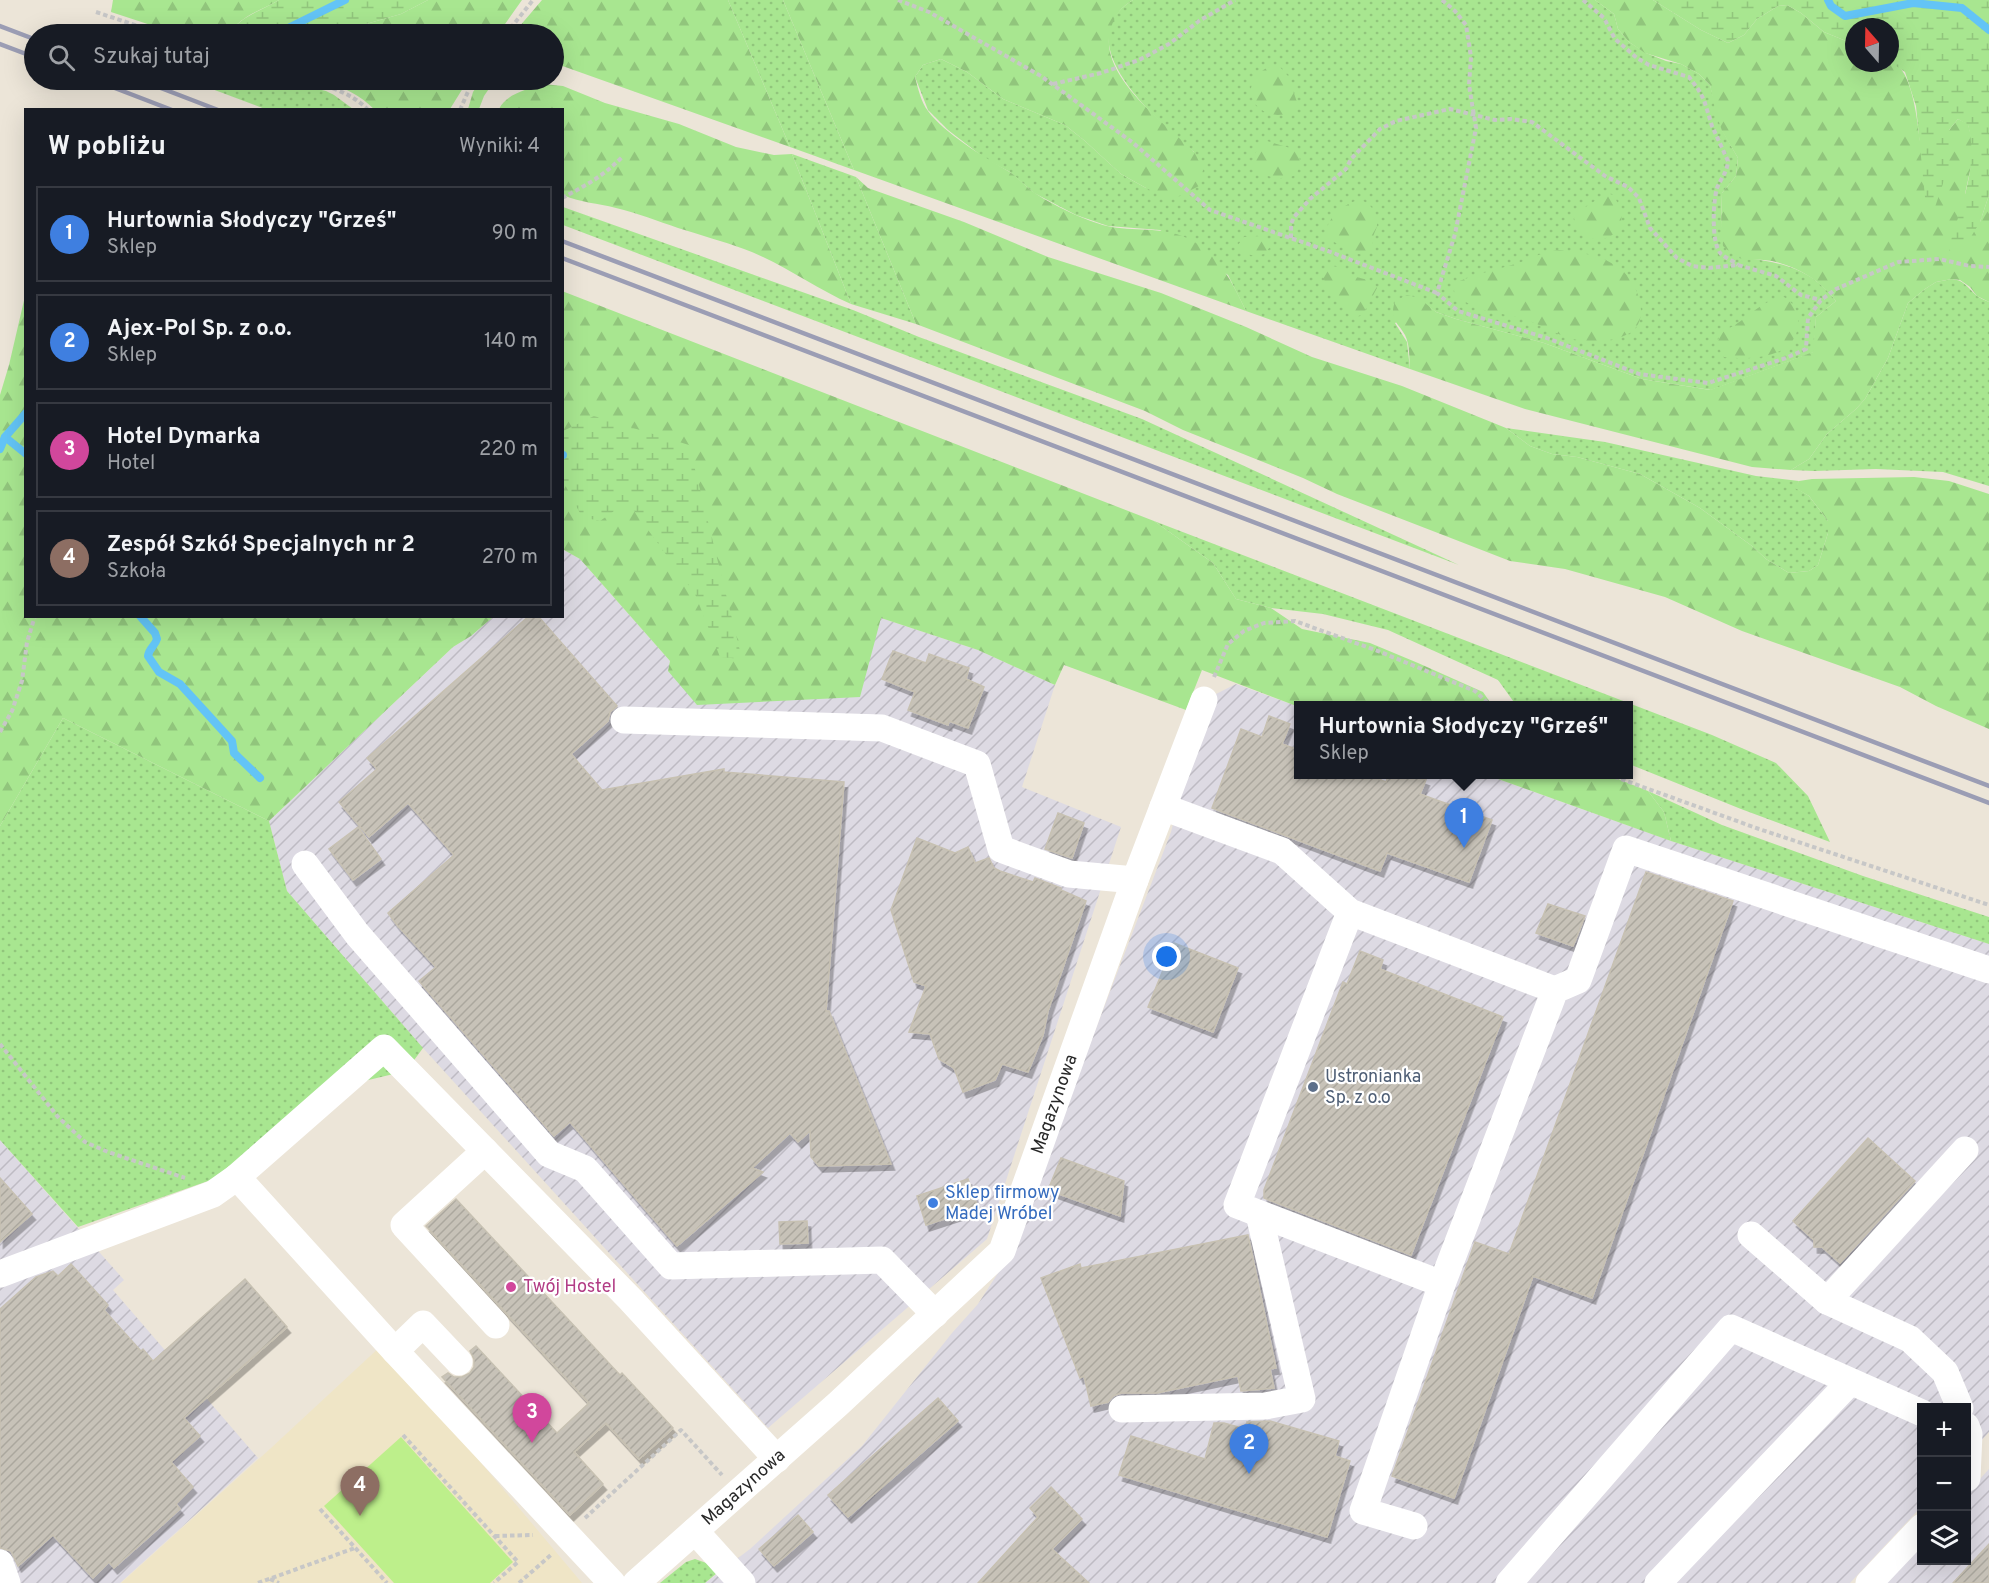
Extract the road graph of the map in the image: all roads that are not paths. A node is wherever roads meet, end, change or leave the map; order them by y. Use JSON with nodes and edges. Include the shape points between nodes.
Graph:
{"nodes":[{"id":1,"x":1204,"y":700,"type":"road end"},
{"id":2,"x":624,"y":720,"type":"dead end"},
{"id":3,"x":1163,"y":807,"type":"junction"},
{"id":4,"x":305,"y":864,"type":"dead end"},
{"id":5,"x":1135,"y":880,"type":"junction"},
{"id":6,"x":1350,"y":912,"type":"junction"},
{"id":7,"x":1989,"y":970,"type":"edge"},
{"id":8,"x":1555,"y":990,"type":"junction"},
{"id":9,"x":1965,"y":1150,"type":"dead end"},
{"id":10,"x":485,"y":1151,"type":"junction"},
{"id":11,"x":229,"y":1183,"type":"junction"},
{"id":12,"x":1258,"y":1214,"type":"junction"},
{"id":13,"x":1751,"y":1235,"type":"dead end"},
{"id":14,"x":0,"y":1274,"type":"edge"},
{"id":15,"x":1442,"y":1284,"type":"junction"},
{"id":16,"x":1827,"y":1301,"type":"junction"},
{"id":17,"x":935,"y":1314,"type":"junction"},
{"id":18,"x":496,"y":1325,"type":"dead end"},
{"id":19,"x":394,"y":1351,"type":"junction"},
{"id":20,"x":459,"y":1362,"type":"dead end"},
{"id":21,"x":1850,"y":1382,"type":"junction"},
{"id":22,"x":1957,"y":1403,"type":"edge"},
{"id":23,"x":1122,"y":1409,"type":"dead end"},
{"id":24,"x":1917,"y":1411,"type":"edge"},
{"id":25,"x":1989,"y":1455,"type":"edge"},
{"id":26,"x":777,"y":1459,"type":"junction"},
{"id":27,"x":1971,"y":1475,"type":"edge"},
{"id":28,"x":1414,"y":1526,"type":"dead end"},
{"id":29,"x":695,"y":1531,"type":"junction"},
{"id":30,"x":1917,"y":1532,"type":"edge"},
{"id":31,"x":0,"y":1563,"type":"edge"},
{"id":32,"x":7,"y":1583,"type":"edge"},
{"id":33,"x":612,"y":1583,"type":"edge"},
{"id":34,"x":636,"y":1583,"type":"edge"},
{"id":35,"x":742,"y":1583,"type":"edge"},
{"id":36,"x":1509,"y":1583,"type":"edge"},
{"id":37,"x":1658,"y":1583,"type":"edge"},
{"id":38,"x":1869,"y":1583,"type":"edge"}],
"edges":[{"from":1,"to":3,"type":"lane","name":"Magazynowa"},
{"from":2,"to":5,"type":"lane","via":[[882,728],[977,764],[1001,849],[1069,874]]},
{"from":3,"to":5,"type":"lane","name":"Magazynowa"},
{"from":3,"to":6,"type":"lane","via":[[1282,851]]},
{"from":4,"to":17,"type":"lane","via":[[357,934],[549,1154],[585,1169],[671,1266],[882,1260]]},
{"from":5,"to":17,"type":"lane","name":"Magazynowa","via":[[1002,1251]]},
{"from":6,"to":8,"type":"lane"},
{"from":6,"to":12,"type":"lane","via":[[1237,1205]]},
{"from":7,"to":8,"type":"lane","via":[[1626,849],[1578,980]]},
{"from":8,"to":15,"type":"lane"},
{"from":9,"to":16,"type":"lane"},
{"from":10,"to":11,"type":"lane","via":[[384,1048]]},
{"from":10,"to":18,"type":"lane","via":[[404,1225]]},
{"from":10,"to":26,"type":"lane","via":[[630,1299]]},
{"from":11,"to":14,"type":"lane","via":[[213,1194]]},
{"from":11,"to":19,"type":"lane"},
{"from":12,"to":15,"type":"lane"},
{"from":12,"to":23,"type":"lane","via":[[1302,1399],[1265,1406]]},
{"from":13,"to":16,"type":"lane"},
{"from":15,"to":28,"type":"lane","via":[[1363,1510]]},
{"from":16,"to":22,"type":"lane","via":[[1910,1339],[1945,1372]]},
{"from":17,"to":26,"type":"lane","name":"Magazynowa"},
{"from":19,"to":20,"type":"lane","via":[[423,1324]]},
{"from":19,"to":33,"type":"lane"},
{"from":21,"to":24,"type":"lane"},
{"from":21,"to":36,"type":"lane","via":[[1731,1328]]},
{"from":21,"to":37,"type":"lane"},
{"from":25,"to":27,"type":"lane"},
{"from":26,"to":29,"type":"lane","name":"Magazynowa"},
{"from":29,"to":34,"type":"lane","name":"Magazynowa"},
{"from":29,"to":35,"type":"lane"},
{"from":30,"to":38,"type":"lane"},
{"from":31,"to":32,"type":"lane"}]}
